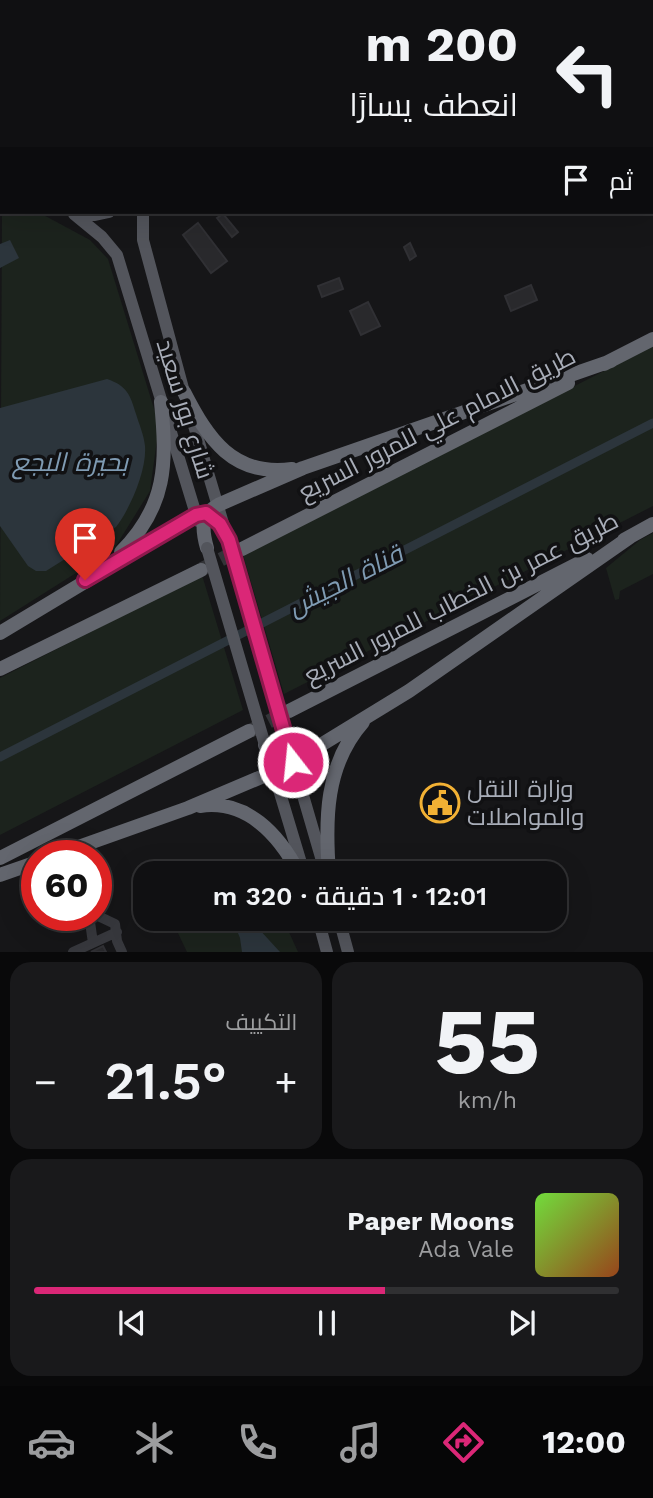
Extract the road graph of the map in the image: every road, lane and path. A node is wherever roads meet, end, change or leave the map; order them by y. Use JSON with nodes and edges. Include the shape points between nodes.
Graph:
{"nodes":[{"id":1,"x":72,"y":214,"type":"edge"},
{"id":2,"x":143,"y":214,"type":"edge"},
{"id":3,"x":653,"y":339,"type":"edge"},
{"id":4,"x":611,"y":361,"type":"junction"},
{"id":5,"x":184,"y":392,"type":"junction"},
{"id":6,"x":161,"y":402,"type":"junction"},
{"id":7,"x":303,"y":468,"type":"junction"},
{"id":8,"x":208,"y":515,"type":"junction"},
{"id":9,"x":653,"y":524,"type":"edge"},
{"id":10,"x":630,"y":537,"type":"junction"},
{"id":11,"x":229,"y":540,"type":"joint"},
{"id":12,"x":207,"y":548,"type":"joint"},
{"id":13,"x":242,"y":549,"type":"tunnel mouth"},
{"id":14,"x":106,"y":567,"type":"junction"},
{"id":15,"x":201,"y":570,"type":"tunnel mouth"},
{"id":16,"x":0,"y":633,"type":"edge"},
{"id":17,"x":0,"y":669,"type":"edge"},
{"id":18,"x":289,"y":711,"type":"tunnel mouth"},
{"id":19,"x":368,"y":716,"type":"junction"},
{"id":20,"x":249,"y":731,"type":"tunnel mouth"},
{"id":21,"x":286,"y":737,"type":"joint"},
{"id":22,"x":265,"y":745,"type":"joint"},
{"id":23,"x":282,"y":761,"type":"junction"},
{"id":24,"x":188,"y":808,"type":"junction"},
{"id":25,"x":105,"y":840,"type":"edge"},
{"id":26,"x":0,"y":858,"type":"edge"},
{"id":27,"x":293,"y":861,"type":"edge"},
{"id":28,"x":299,"y":861,"type":"edge"},
{"id":29,"x":322,"y":861,"type":"edge"},
{"id":30,"x":327,"y":861,"type":"edge"},
{"id":31,"x":21,"y":867,"type":"edge"},
{"id":32,"x":16,"y":869,"type":"junction"},
{"id":33,"x":21,"y":870,"type":"edge"},
{"id":34,"x":0,"y":875,"type":"edge"},
{"id":35,"x":112,"y":922,"type":"edge"},
{"id":36,"x":91,"y":931,"type":"edge"},
{"id":37,"x":321,"y":931,"type":"edge"},
{"id":38,"x":342,"y":931,"type":"edge"},
{"id":39,"x":117,"y":932,"type":"junction"},
{"id":40,"x":93,"y":943,"type":"junction"},
{"id":41,"x":73,"y":952,"type":"edge"},
{"id":42,"x":122,"y":952,"type":"edge"},
{"id":43,"x":327,"y":952,"type":"edge"},
{"id":44,"x":348,"y":952,"type":"edge"}],
"edges":[{"from":1,"to":6,"type":"main road","name":"شارع بور سعيد","via":[[96,230],[117,255]]},
{"from":2,"to":5,"type":"main road","name":"شارع بور سعيد","via":[[143,240]]},
{"from":3,"to":4,"type":"highway","name":"طريق الامام علي للمرور السريع"},
{"from":4,"to":7,"type":"highway"},
{"from":4,"to":13,"type":"highway","name":"طريق الامام علي للمرور السريع"},
{"from":5,"to":7,"type":"highway","via":[[202,427],[239,462],[264,470]]},
{"from":5,"to":8,"type":"main road","name":"شارع بور سعيد"},
{"from":6,"to":8,"type":"main road","name":"شارع بور سعيد"},
{"from":6,"to":14,"type":"highway","via":[[164,460],[157,498],[138,534]]},
{"from":7,"to":8,"type":"highway"},
{"from":8,"to":11,"type":"highway"},
{"from":8,"to":12,"type":"highway"},
{"from":8,"to":14,"type":"highway"},
{"from":9,"to":10,"type":"highway","name":"طريق عمر بن الخطاب للمرور السريع"},
{"from":10,"to":18,"type":"highway","name":"طريق عمر بن الخطاب للمرور السريع"},
{"from":10,"to":19,"type":"highway"},
{"from":11,"to":21,"type":"main road","bridge":true},
{"from":12,"to":22,"type":"main road","bridge":true},
{"from":14,"to":16,"type":"highway"},
{"from":15,"to":17,"type":"highway"},
{"from":19,"to":23,"type":"highway"},
{"from":19,"to":30,"type":"highway","via":[[334,771]]},
{"from":20,"to":26,"type":"highway"},
{"from":21,"to":23,"type":"highway"},
{"from":22,"to":23,"type":"highway"},
{"from":23,"to":24,"type":"highway"},
{"from":23,"to":28,"type":"main road"},
{"from":23,"to":29,"type":"main road"},
{"from":24,"to":25,"type":"highway"},
{"from":24,"to":27,"type":"highway","via":[[222,806],[256,819],[277,837]]},
{"from":31,"to":32,"type":"highway"},
{"from":32,"to":33,"type":"street"},
{"from":32,"to":34,"type":"highway"},
{"from":35,"to":39,"type":"street"},
{"from":36,"to":40,"type":"street"},
{"from":37,"to":43,"type":"main road"},
{"from":38,"to":44,"type":"main road"},
{"from":39,"to":40,"type":"street"},
{"from":39,"to":42,"type":"street"},
{"from":40,"to":41,"type":"street"}]}
